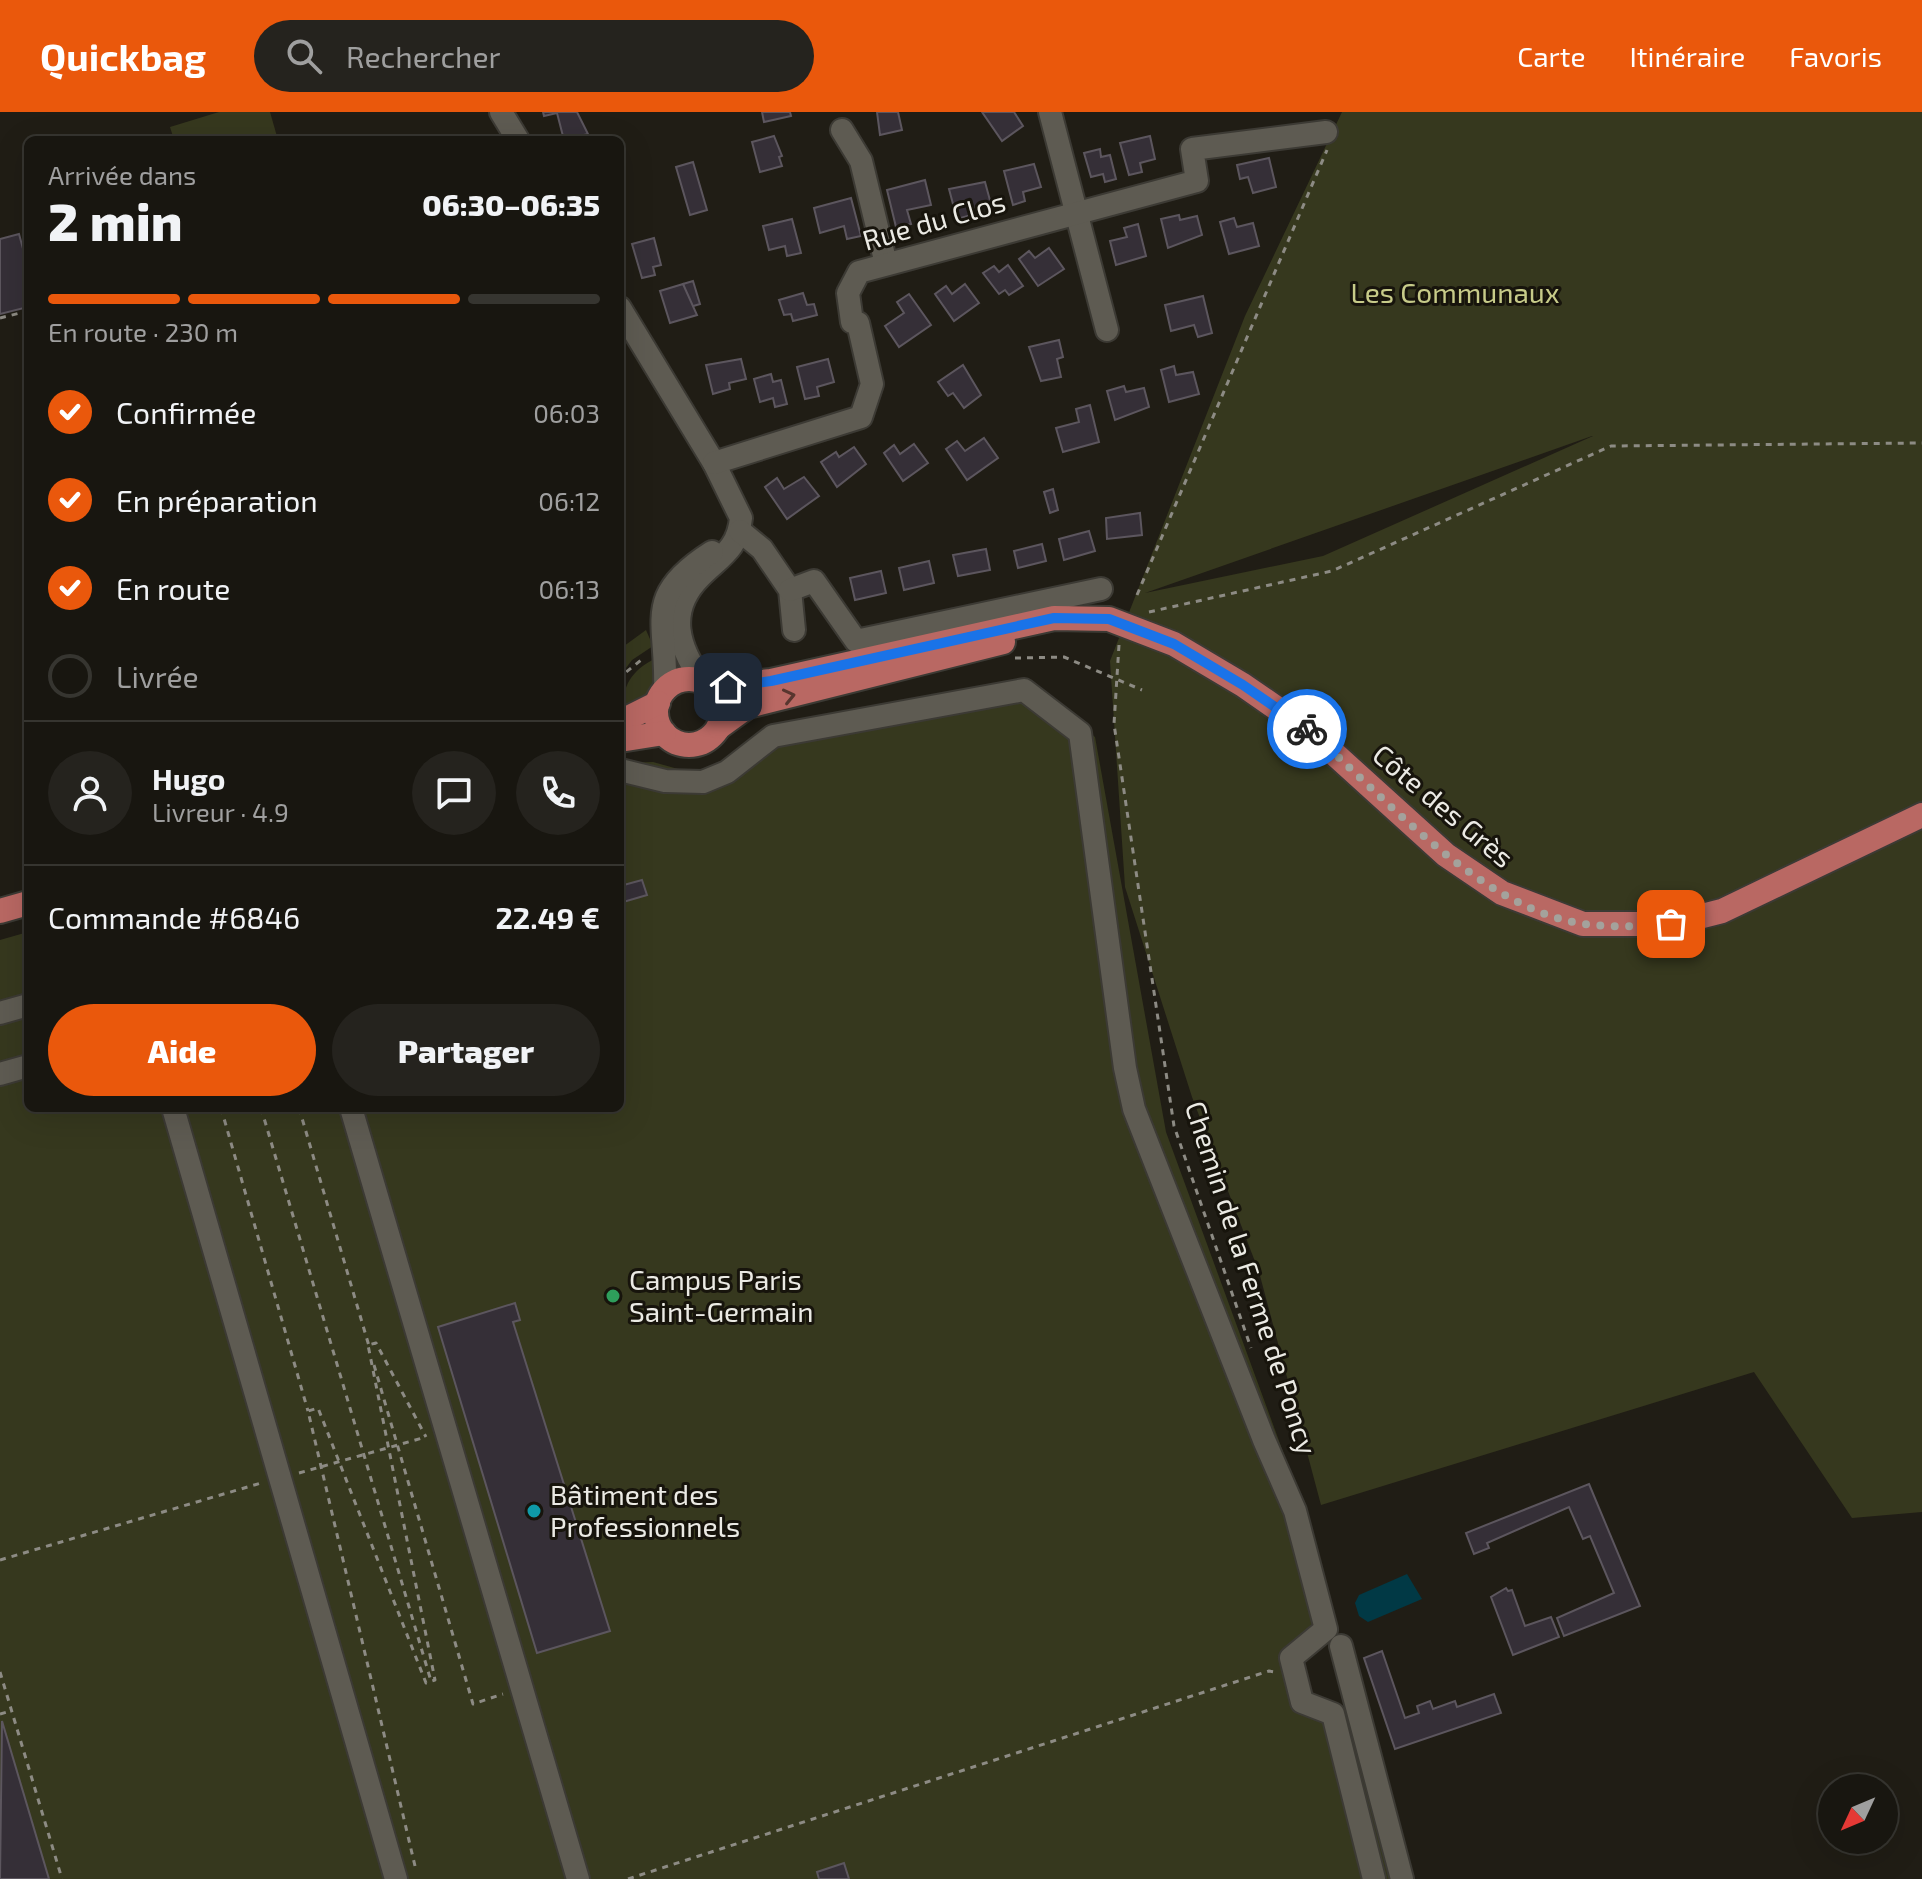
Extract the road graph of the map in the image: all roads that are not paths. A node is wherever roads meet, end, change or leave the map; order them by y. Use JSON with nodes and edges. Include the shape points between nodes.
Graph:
{"nodes":[{"id":1,"x":501,"y":112,"type":"edge"},
{"id":2,"x":1050,"y":112,"type":"edge"},
{"id":3,"x":842,"y":130,"type":"dead end"},
{"id":4,"x":516,"y":136,"type":"edge"},
{"id":5,"x":1329,"y":136,"type":"road end"},
{"id":6,"x":1075,"y":212,"type":"junction"},
{"id":7,"x":886,"y":264,"type":"junction"},
{"id":8,"x":624,"y":315,"type":"edge"},
{"id":9,"x":1107,"y":330,"type":"dead end"},
{"id":10,"x":714,"y":463,"type":"junction"},
{"id":11,"x":738,"y":533,"type":"junction"},
{"id":12,"x":1101,"y":589,"type":"dead end"},
{"id":13,"x":790,"y":590,"type":"junction"},
{"id":14,"x":794,"y":630,"type":"dead end"},
{"id":15,"x":1174,"y":644,"type":"junction"},
{"id":16,"x":707,"y":685,"type":"junction"},
{"id":17,"x":661,"y":697,"type":"junction"},
{"id":18,"x":624,"y":720,"type":"edge"},
{"id":19,"x":719,"y":727,"type":"junction"},
{"id":20,"x":664,"y":733,"type":"junction"},
{"id":21,"x":624,"y":739,"type":"edge"},
{"id":22,"x":624,"y":771,"type":"edge"},
{"id":23,"x":1922,"y":815,"type":"edge"},
{"id":24,"x":24,"y":904,"type":"edge"},
{"id":25,"x":0,"y":911,"type":"edge"},
{"id":26,"x":24,"y":1006,"type":"edge"},
{"id":27,"x":0,"y":1013,"type":"edge"},
{"id":28,"x":24,"y":1067,"type":"edge"},
{"id":29,"x":0,"y":1074,"type":"edge"},
{"id":30,"x":174,"y":1112,"type":"edge"},
{"id":31,"x":352,"y":1112,"type":"edge"},
{"id":32,"x":1341,"y":1646,"type":"dead end"},
{"id":33,"x":396,"y":1879,"type":"edge"},
{"id":34,"x":578,"y":1879,"type":"edge"},
{"id":35,"x":1374,"y":1879,"type":"edge"},
{"id":36,"x":1402,"y":1879,"type":"edge"}],
"edges":[{"from":1,"to":4,"type":"street"},
{"from":2,"to":6,"type":"street"},
{"from":3,"to":7,"type":"street","via":[[861,161]]},
{"from":5,"to":6,"type":"street","name":"Rue du Clos","via":[[1192,149],[1197,181]]},
{"from":6,"to":7,"type":"street","name":"Rue du Clos"},
{"from":6,"to":9,"type":"street"},
{"from":7,"to":10,"type":"street","name":"Rue du Clos","via":[[859,272],[848,293],[872,384],[861,417]]},
{"from":8,"to":10,"type":"street"},
{"from":10,"to":11,"type":"street","via":[[741,518]]},
{"from":11,"to":13,"type":"street","via":[[762,549]]},
{"from":11,"to":16,"type":"street","via":[[733,550],[687,593],[677,622],[680,645]]},
{"from":11,"to":17,"type":"street","via":[[688,567],[671,586],[662,608]]},
{"from":12,"to":13,"type":"street","via":[[856,641],[814,581]]},
{"from":13,"to":14,"type":"street"},
{"from":15,"to":16,"type":"main road","name":"Côte des Grès","via":[[1109,619],[1054,618],[771,681]]},
{"from":19,"to":15,"type":"main road","name":"Côte des Grès","one_way":true,"via":[[748,706],[1030,634],[1069,627]]},
{"from":15,"to":23,"type":"main road","name":"Côte des Grès","via":[[1308,730],[1446,855],[1490,886],[1583,924],[1671,924],[1722,911]]},
{"from":16,"to":17,"type":"main road","via":[[680,681]]},
{"from":16,"to":19,"type":"main road","via":[[722,706]]},
{"from":17,"to":18,"type":"main road"},
{"from":17,"to":20,"type":"main road","via":[[656,713]]},
{"from":19,"to":20,"type":"main road","via":[[693,745]]},
{"from":20,"to":21,"type":"main road"},
{"from":22,"to":35,"type":"street","via":[[665,781],[703,782],[727,772],[773,736],[1024,690],[1080,733],[1134,1109],[1295,1511],[1326,1629],[1291,1658],[1293,1674],[1302,1702],[1333,1714]]},
{"from":24,"to":25,"type":"main road"},
{"from":26,"to":27,"type":"street"},
{"from":28,"to":29,"type":"street"},
{"from":30,"to":33,"type":"street"},
{"from":31,"to":34,"type":"street","via":[[436,1434]]},
{"from":32,"to":36,"type":"street"}]}
